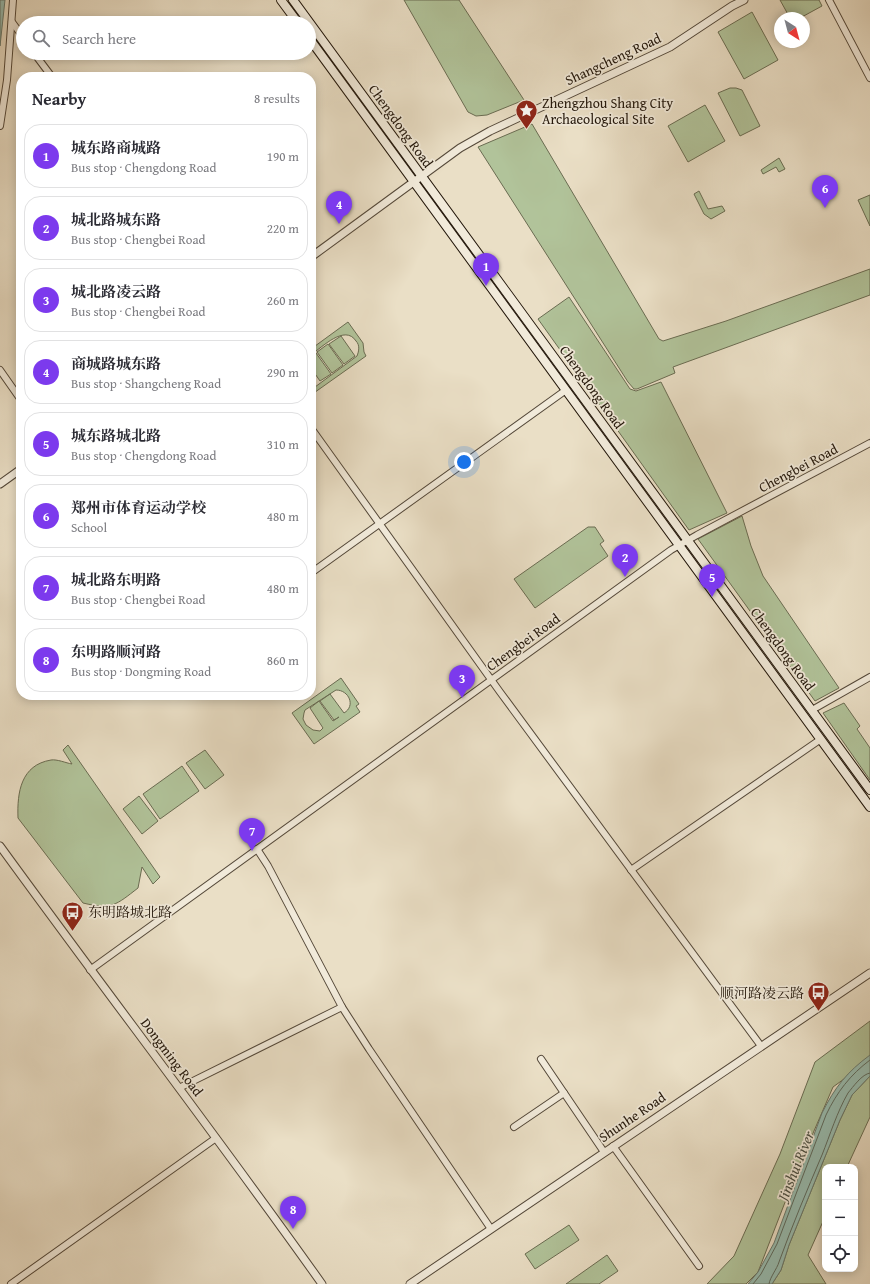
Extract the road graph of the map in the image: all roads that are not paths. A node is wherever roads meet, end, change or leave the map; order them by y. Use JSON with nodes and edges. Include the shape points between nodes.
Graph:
{"nodes":[{"id":1,"x":13,"y":0,"type":"edge"},
{"id":2,"x":281,"y":0,"type":"edge"},
{"id":3,"x":294,"y":0,"type":"edge"},
{"id":4,"x":744,"y":0,"type":"edge"},
{"id":5,"x":829,"y":0,"type":"edge"},
{"id":6,"x":293,"y":16,"type":"edge"},
{"id":7,"x":306,"y":16,"type":"edge"},
{"id":8,"x":12,"y":22,"type":"junction"},
{"id":9,"x":16,"y":27,"type":"edge"},
{"id":10,"x":316,"y":30,"type":"edge"},
{"id":11,"x":316,"y":48,"type":"edge"},
{"id":12,"x":39,"y":60,"type":"edge"},
{"id":13,"x":48,"y":72,"type":"edge"},
{"id":14,"x":870,"y":78,"type":"edge"},
{"id":15,"x":0,"y":126,"type":"edge"},
{"id":16,"x":422,"y":176,"type":"junction"},
{"id":17,"x":414,"y":182,"type":"junction"},
{"id":18,"x":316,"y":253,"type":"edge"},
{"id":19,"x":0,"y":370,"type":"edge"},
{"id":20,"x":566,"y":390,"type":"junction"},
{"id":21,"x":16,"y":393,"type":"edge"},
{"id":22,"x":316,"y":435,"type":"edge"},
{"id":23,"x":870,"y":443,"type":"edge"},
{"id":24,"x":16,"y":473,"type":"edge"},
{"id":25,"x":0,"y":484,"type":"edge"},
{"id":26,"x":380,"y":523,"type":"junction"},
{"id":27,"x":688,"y":540,"type":"junction"},
{"id":28,"x":679,"y":545,"type":"junction"},
{"id":29,"x":316,"y":569,"type":"edge"},
{"id":30,"x":870,"y":677,"type":"edge"},
{"id":31,"x":491,"y":680,"type":"junction"},
{"id":32,"x":812,"y":710,"type":"junction"},
{"id":33,"x":821,"y":740,"type":"junction"},
{"id":34,"x":870,"y":790,"type":"edge"},
{"id":35,"x":870,"y":807,"type":"edge"},
{"id":36,"x":0,"y":846,"type":"edge"},
{"id":37,"x":257,"y":849,"type":"junction"},
{"id":38,"x":631,"y":870,"type":"junction"},
{"id":39,"x":90,"y":970,"type":"junction"},
{"id":40,"x":870,"y":973,"type":"edge"},
{"id":41,"x":342,"y":1007,"type":"junction"},
{"id":42,"x":761,"y":1046,"type":"junction"},
{"id":43,"x":541,"y":1058,"type":"dead end"},
{"id":44,"x":179,"y":1088,"type":"junction"},
{"id":45,"x":564,"y":1093,"type":"junction"},
{"id":46,"x":514,"y":1127,"type":"dead end"},
{"id":47,"x":216,"y":1138,"type":"junction"},
{"id":48,"x":613,"y":1146,"type":"junction"},
{"id":49,"x":604,"y":1152,"type":"junction"},
{"id":50,"x":491,"y":1229,"type":"junction"},
{"id":51,"x":699,"y":1266,"type":"dead end"},
{"id":52,"x":11,"y":1284,"type":"edge"},
{"id":53,"x":322,"y":1284,"type":"edge"},
{"id":54,"x":410,"y":1284,"type":"edge"}],
"edges":[{"from":1,"to":8,"type":"street"},
{"from":2,"to":6,"type":"main road"},
{"from":3,"to":7,"type":"main road","name":"Chengdong Road"},
{"from":4,"to":16,"type":"street","name":"Shangcheng Road","via":[[670,47],[484,134]]},
{"from":5,"to":14,"type":"street"},
{"from":8,"to":9,"type":"street"},
{"from":8,"to":15,"type":"street"},
{"from":10,"to":16,"type":"main road","name":"Chengdong Road"},
{"from":11,"to":17,"type":"main road","name":"Chengdong Road"},
{"from":12,"to":13,"type":"street"},
{"from":16,"to":17,"type":"street","name":"Shangcheng Road"},
{"from":16,"to":27,"type":"main road","name":"Chengdong Road"},
{"from":17,"to":18,"type":"street","name":"Shangcheng Road"},
{"from":17,"to":20,"type":"main road","name":"Chengdong Road"},
{"from":19,"to":21,"type":"street"},
{"from":20,"to":26,"type":"street"},
{"from":20,"to":28,"type":"main road","name":"Chengdong Road"},
{"from":22,"to":26,"type":"street"},
{"from":23,"to":27,"type":"street","name":"Chengbei Road"},
{"from":24,"to":25,"type":"street"},
{"from":26,"to":29,"type":"street"},
{"from":26,"to":31,"type":"street"},
{"from":27,"to":28,"type":"street","name":"Chengbei Road"},
{"from":27,"to":32,"type":"main road","name":"Chengdong Road"},
{"from":28,"to":31,"type":"street","name":"Chengbei Road"},
{"from":28,"to":33,"type":"main road","name":"Chengdong Road"},
{"from":30,"to":32,"type":"street"},
{"from":31,"to":37,"type":"street","name":"Chengbei Road"},
{"from":31,"to":38,"type":"street"},
{"from":32,"to":34,"type":"main road","name":"Chengdong Road"},
{"from":33,"to":35,"type":"main road","name":"Chengdong Road"},
{"from":33,"to":38,"type":"street"},
{"from":36,"to":39,"type":"street","name":"Dongming Road"},
{"from":37,"to":39,"type":"street","name":"Chengbei Road"},
{"from":37,"to":41,"type":"street"},
{"from":38,"to":42,"type":"street"},
{"from":39,"to":44,"type":"street","name":"Dongming Road"},
{"from":40,"to":42,"type":"street","name":"Shunhe Road"},
{"from":41,"to":44,"type":"street"},
{"from":41,"to":50,"type":"street"},
{"from":42,"to":48,"type":"street","name":"Shunhe Road"},
{"from":43,"to":45,"type":"street"},
{"from":44,"to":47,"type":"street","name":"Dongming Road"},
{"from":45,"to":46,"type":"street"},
{"from":45,"to":49,"type":"street"},
{"from":47,"to":52,"type":"street"},
{"from":47,"to":53,"type":"street","name":"Dongming Road"},
{"from":48,"to":49,"type":"street","name":"Shunhe Road"},
{"from":48,"to":51,"type":"street"},
{"from":49,"to":50,"type":"street","name":"Shunhe Road"},
{"from":50,"to":54,"type":"street","name":"Shunhe Road"}]}
